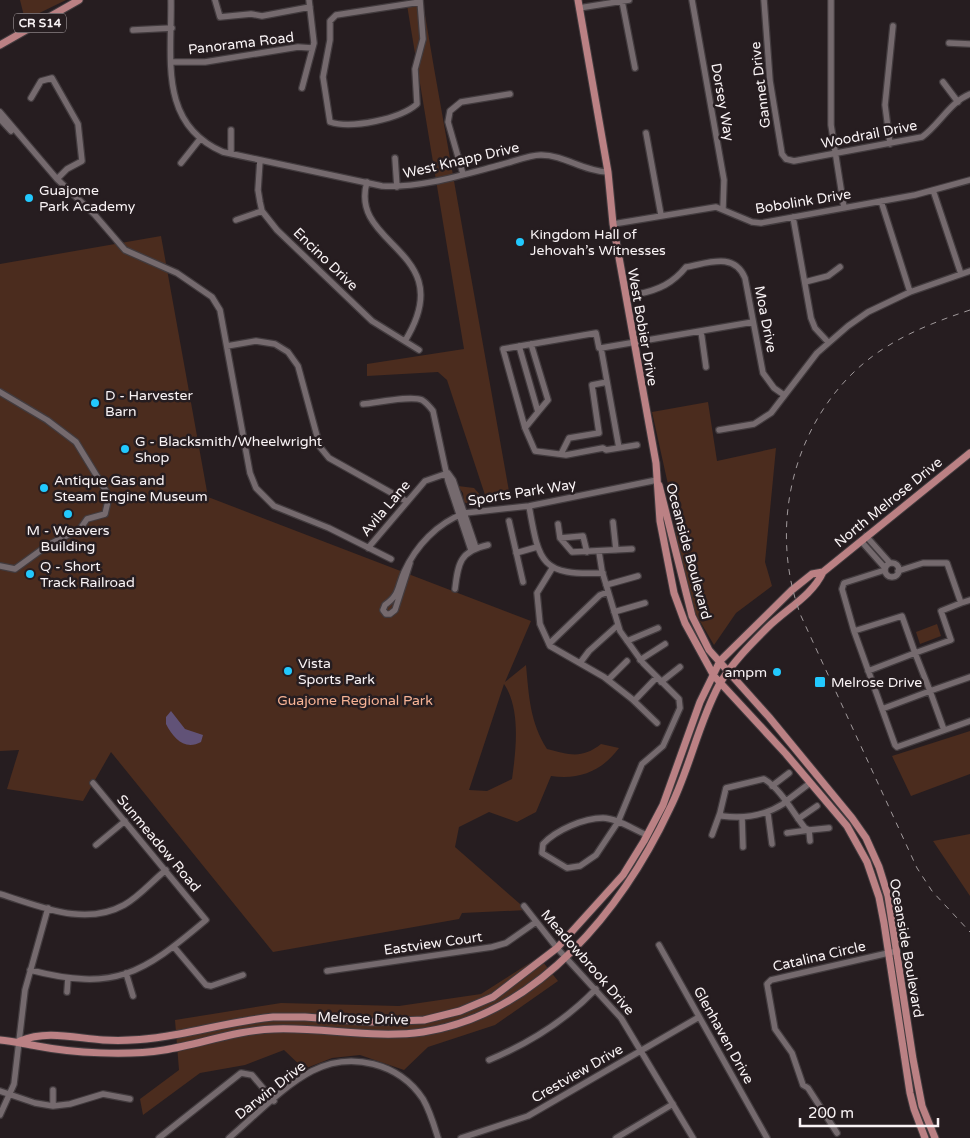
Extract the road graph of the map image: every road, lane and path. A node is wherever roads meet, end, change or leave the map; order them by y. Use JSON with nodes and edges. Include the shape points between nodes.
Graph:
{"nodes":[{"id":1,"x":79,"y":0,"type":"edge"},
{"id":2,"x":171,"y":0,"type":"edge"},
{"id":3,"x":215,"y":0,"type":"edge"},
{"id":4,"x":309,"y":0,"type":"edge"},
{"id":5,"x":578,"y":0,"type":"edge"},
{"id":6,"x":629,"y":0,"type":"edge"},
{"id":7,"x":692,"y":0,"type":"edge"},
{"id":8,"x":764,"y":0,"type":"edge"},
{"id":9,"x":831,"y":0,"type":"edge"},
{"id":10,"x":420,"y":1,"type":"edge"},
{"id":11,"x":622,"y":1,"type":"junction"},
{"id":12,"x":310,"y":7,"type":"junction"},
{"id":13,"x":579,"y":8,"type":"junction"},
{"id":14,"x":893,"y":26,"type":"dead end"},
{"id":15,"x":172,"y":28,"type":"junction"},
{"id":16,"x":133,"y":30,"type":"dead end"},
{"id":17,"x":949,"y":43,"type":"dead end"},
{"id":18,"x":970,"y":44,"type":"edge"},
{"id":19,"x":0,"y":45,"type":"edge"},
{"id":20,"x":312,"y":48,"type":"junction"},
{"id":21,"x":172,"y":62,"type":"junction"},
{"id":22,"x":635,"y":68,"type":"dead end"},
{"id":23,"x":943,"y":82,"type":"dead end"},
{"id":24,"x":302,"y":88,"type":"dead end"},
{"id":25,"x":510,"y":94,"type":"dead end"},
{"id":26,"x":970,"y":94,"type":"edge"},
{"id":27,"x":31,"y":98,"type":"dead end"},
{"id":28,"x":958,"y":102,"type":"junction"},
{"id":29,"x":0,"y":112,"type":"edge"},
{"id":30,"x":0,"y":119,"type":"edge"},
{"id":31,"x":231,"y":130,"type":"dead end"},
{"id":32,"x":646,"y":133,"type":"dead end"},
{"id":33,"x":22,"y":139,"type":"junction"},
{"id":34,"x":200,"y":139,"type":"junction"},
{"id":35,"x":890,"y":144,"type":"junction"},
{"id":36,"x":231,"y":153,"type":"junction"},
{"id":37,"x":835,"y":154,"type":"junction"},
{"id":38,"x":395,"y":158,"type":"dead end"},
{"id":39,"x":260,"y":160,"type":"junction"},
{"id":40,"x":785,"y":161,"type":"joint"},
{"id":41,"x":181,"y":163,"type":"dead end"},
{"id":42,"x":608,"y":172,"type":"junction"},
{"id":43,"x":463,"y":174,"type":"junction"},
{"id":44,"x":57,"y":180,"type":"junction"},
{"id":45,"x":970,"y":180,"type":"edge"},
{"id":46,"x":367,"y":182,"type":"junction"},
{"id":47,"x":397,"y":187,"type":"junction"},
{"id":48,"x":934,"y":190,"type":"junction"},
{"id":49,"x":881,"y":201,"type":"junction"},
{"id":50,"x":723,"y":208,"type":"junction"},
{"id":51,"x":844,"y":208,"type":"junction"},
{"id":52,"x":262,"y":211,"type":"junction"},
{"id":53,"x":661,"y":215,"type":"junction"},
{"id":54,"x":793,"y":217,"type":"junction"},
{"id":55,"x":236,"y":220,"type":"dead end"},
{"id":56,"x":613,"y":224,"type":"junction"},
{"id":57,"x":840,"y":266,"type":"dead end"},
{"id":58,"x":970,"y":271,"type":"edge"},
{"id":59,"x":961,"y":274,"type":"junction"},
{"id":60,"x":805,"y":282,"type":"junction"},
{"id":61,"x":910,"y":292,"type":"junction"},
{"id":62,"x":638,"y":294,"type":"dead end"},
{"id":63,"x":753,"y":322,"type":"junction"},
{"id":64,"x":701,"y":331,"type":"junction"},
{"id":65,"x":405,"y":341,"type":"junction"},
{"id":66,"x":828,"y":342,"type":"junction"},
{"id":67,"x":633,"y":343,"type":"junction"},
{"id":68,"x":531,"y":344,"type":"junction"},
{"id":69,"x":227,"y":346,"type":"junction"},
{"id":70,"x":519,"y":346,"type":"junction"},
{"id":71,"x":601,"y":348,"type":"junction"},
{"id":72,"x":419,"y":350,"type":"dead end"},
{"id":73,"x":706,"y":367,"type":"dead end"},
{"id":74,"x":607,"y":382,"type":"junction"},
{"id":75,"x":0,"y":392,"type":"edge"},
{"id":76,"x":784,"y":394,"type":"junction"},
{"id":77,"x":363,"y":404,"type":"dead end"},
{"id":78,"x":538,"y":412,"type":"junction"},
{"id":79,"x":525,"y":428,"type":"junction"},
{"id":80,"x":719,"y":430,"type":"dead end"},
{"id":81,"x":637,"y":445,"type":"dead end"},
{"id":82,"x":619,"y":448,"type":"junction"},
{"id":83,"x":970,"y":453,"type":"edge"},
{"id":84,"x":561,"y":454,"type":"junction"},
{"id":85,"x":448,"y":473,"type":"junction"},
{"id":86,"x":657,"y":480,"type":"junction"},
{"id":87,"x":406,"y":501,"type":"junction"},
{"id":88,"x":529,"y":506,"type":"junction"},
{"id":89,"x":462,"y":514,"type":"junction"},
{"id":90,"x":509,"y":522,"type":"dead end"},
{"id":91,"x":613,"y":522,"type":"dead end"},
{"id":92,"x":558,"y":524,"type":"dead end"},
{"id":93,"x":560,"y":538,"type":"junction"},
{"id":94,"x":863,"y":539,"type":"junction"},
{"id":95,"x":488,"y":545,"type":"dead end"},
{"id":96,"x":368,"y":548,"type":"junction"},
{"id":97,"x":537,"y":548,"type":"junction"},
{"id":98,"x":474,"y":549,"type":"junction"},
{"id":99,"x":632,"y":549,"type":"dead end"},
{"id":100,"x":616,"y":550,"type":"junction"},
{"id":101,"x":587,"y":552,"type":"junction"},
{"id":102,"x":599,"y":552,"type":"junction"},
{"id":103,"x":516,"y":553,"type":"junction"},
{"id":104,"x":391,"y":559,"type":"dead end"},
{"id":105,"x":410,"y":563,"type":"junction"},
{"id":106,"x":0,"y":566,"type":"edge"},
{"id":107,"x":553,"y":567,"type":"junction"},
{"id":108,"x":886,"y":567,"type":"junction"},
{"id":109,"x":898,"y":571,"type":"junction"},
{"id":110,"x":823,"y":572,"type":"junction"},
{"id":111,"x":603,"y":573,"type":"junction"},
{"id":112,"x":638,"y":576,"type":"dead end"},
{"id":113,"x":523,"y":582,"type":"dead end"},
{"id":114,"x":607,"y":588,"type":"junction"},
{"id":115,"x":455,"y":589,"type":"dead end"},
{"id":116,"x":970,"y":600,"type":"edge"},
{"id":117,"x":645,"y":603,"type":"dead end"},
{"id":118,"x":961,"y":603,"type":"junction"},
{"id":119,"x":614,"y":612,"type":"junction"},
{"id":120,"x":618,"y":625,"type":"junction"},
{"id":121,"x":658,"y":628,"type":"dead end"},
{"id":122,"x":854,"y":631,"type":"junction"},
{"id":123,"x":627,"y":641,"type":"junction"},
{"id":124,"x":549,"y":644,"type":"junction"},
{"id":125,"x":665,"y":644,"type":"dead end"},
{"id":126,"x":916,"y":653,"type":"junction"},
{"id":127,"x":640,"y":660,"type":"junction"},
{"id":128,"x":627,"y":661,"type":"dead end"},
{"id":129,"x":720,"y":661,"type":"junction"},
{"id":130,"x":580,"y":664,"type":"junction"},
{"id":131,"x":680,"y":667,"type":"dead end"},
{"id":132,"x":728,"y":670,"type":"junction"},
{"id":133,"x":868,"y":671,"type":"junction"},
{"id":134,"x":714,"y":676,"type":"junction"},
{"id":135,"x":970,"y":678,"type":"edge"},
{"id":136,"x":608,"y":680,"type":"junction"},
{"id":137,"x":659,"y":680,"type":"junction"},
{"id":138,"x":721,"y":682,"type":"junction"},
{"id":139,"x":930,"y":692,"type":"junction"},
{"id":140,"x":634,"y":701,"type":"junction"},
{"id":141,"x":882,"y":709,"type":"junction"},
{"id":142,"x":970,"y":721,"type":"edge"},
{"id":143,"x":657,"y":723,"type":"dead end"},
{"id":144,"x":944,"y":730,"type":"junction"},
{"id":145,"x":786,"y":754,"type":"junction"},
{"id":146,"x":789,"y":773,"type":"dead end"},
{"id":147,"x":823,"y":782,"type":"junction"},
{"id":148,"x":93,"y":783,"type":"dead end"},
{"id":149,"x":810,"y":783,"type":"junction"},
{"id":150,"x":772,"y":786,"type":"junction"},
{"id":151,"x":785,"y":802,"type":"junction"},
{"id":152,"x":817,"y":806,"type":"dead end"},
{"id":153,"x":720,"y":813,"type":"junction"},
{"id":154,"x":768,"y":814,"type":"junction"},
{"id":155,"x":742,"y":817,"type":"junction"},
{"id":156,"x":798,"y":819,"type":"junction"},
{"id":157,"x":125,"y":821,"type":"junction"},
{"id":158,"x":618,"y":822,"type":"junction"},
{"id":159,"x":829,"y":828,"type":"dead end"},
{"id":160,"x":808,"y":830,"type":"junction"},
{"id":161,"x":787,"y":833,"type":"dead end"},
{"id":162,"x":647,"y":835,"type":"junction"},
{"id":163,"x":712,"y":835,"type":"dead end"},
{"id":164,"x":810,"y":841,"type":"dead end"},
{"id":165,"x":772,"y":844,"type":"dead end"},
{"id":166,"x":96,"y":845,"type":"dead end"},
{"id":167,"x":743,"y":847,"type":"dead end"},
{"id":168,"x":166,"y":870,"type":"junction"},
{"id":169,"x":0,"y":894,"type":"edge"},
{"id":170,"x":524,"y":906,"type":"dead end"},
{"id":171,"x":48,"y":908,"type":"junction"},
{"id":172,"x":536,"y":922,"type":"junction"},
{"id":173,"x":658,"y":945,"type":"dead end"},
{"id":174,"x":174,"y":947,"type":"junction"},
{"id":175,"x":558,"y":948,"type":"junction"},
{"id":176,"x":893,"y":952,"type":"junction"},
{"id":177,"x":565,"y":957,"type":"junction"},
{"id":178,"x":30,"y":970,"type":"junction"},
{"id":179,"x":328,"y":971,"type":"dead end"},
{"id":180,"x":126,"y":973,"type":"junction"},
{"id":181,"x":243,"y":975,"type":"dead end"},
{"id":182,"x":68,"y":978,"type":"junction"},
{"id":183,"x":596,"y":989,"type":"junction"},
{"id":184,"x":67,"y":992,"type":"dead end"},
{"id":185,"x":133,"y":996,"type":"dead end"},
{"id":186,"x":699,"y":1017,"type":"junction"},
{"id":187,"x":0,"y":1040,"type":"edge"},
{"id":188,"x":20,"y":1042,"type":"junction"},
{"id":189,"x":642,"y":1050,"type":"junction"},
{"id":190,"x":489,"y":1060,"type":"dead end"},
{"id":191,"x":53,"y":1090,"type":"dead end"},
{"id":192,"x":0,"y":1091,"type":"edge"},
{"id":193,"x":10,"y":1095,"type":"junction"},
{"id":194,"x":130,"y":1099,"type":"dead end"},
{"id":195,"x":274,"y":1100,"type":"junction"},
{"id":196,"x":673,"y":1104,"type":"junction"},
{"id":197,"x":53,"y":1106,"type":"junction"},
{"id":198,"x":913,"y":1107,"type":"junction"},
{"id":199,"x":0,"y":1115,"type":"edge"},
{"id":200,"x":837,"y":1133,"type":"dead end"},
{"id":201,"x":159,"y":1138,"type":"edge"},
{"id":202,"x":229,"y":1138,"type":"edge"},
{"id":203,"x":438,"y":1138,"type":"edge"},
{"id":204,"x":461,"y":1138,"type":"edge"},
{"id":205,"x":616,"y":1138,"type":"edge"},
{"id":206,"x":692,"y":1138,"type":"edge"},
{"id":207,"x":767,"y":1138,"type":"edge"},
{"id":208,"x":925,"y":1138,"type":"edge"},
{"id":209,"x":935,"y":1138,"type":"edge"}],
"edges":[{"from":1,"to":19,"type":"main road","number":"CR S14"},
{"from":2,"to":15,"type":"street","name":"West Knapp Drive"},
{"from":3,"to":12,"type":"street","via":[[220,17],[262,16]]},
{"from":4,"to":12,"type":"street"},
{"from":5,"to":13,"type":"main road","name":"West Bobier Drive"},
{"from":6,"to":11,"type":"street"},
{"from":7,"to":50,"type":"street","name":"Dorsey Way","via":[[724,180]]},
{"from":8,"to":40,"type":"street","name":"Gannet Drive","via":[[770,82]]},
{"from":9,"to":37,"type":"street","via":[[831,125]]},
{"from":10,"to":10,"type":"street","via":[[336,15],[330,21],[323,77],[330,122],[360,124],[402,113],[417,104],[415,69],[424,39]]},
{"from":11,"to":13,"type":"street"},
{"from":11,"to":22,"type":"street"},
{"from":12,"to":20,"type":"street","via":[[314,35]]},
{"from":13,"to":42,"type":"main road","name":"West Bobier Drive"},
{"from":14,"to":35,"type":"street","via":[[885,105]]},
{"from":15,"to":16,"type":"street"},
{"from":15,"to":21,"type":"street","name":"West Knapp Drive"},
{"from":17,"to":18,"type":"street"},
{"from":20,"to":21,"type":"street","name":"Panorama Road","via":[[298,47],[205,62]]},
{"from":20,"to":24,"type":"street"},
{"from":21,"to":34,"type":"street","name":"West Knapp Drive","via":[[176,105],[188,127]]},
{"from":23,"to":28,"type":"street"},
{"from":25,"to":43,"type":"street","via":[[461,102],[450,110],[448,122]]},
{"from":26,"to":28,"type":"street","name":"Woodrail Drive"},
{"from":27,"to":44,"type":"street","via":[[41,81],[52,78],[78,124],[82,161],[67,169]]},
{"from":28,"to":35,"type":"street","name":"Woodrail Drive","via":[[935,128],[922,137]]},
{"from":29,"to":33,"type":"street"},
{"from":30,"to":33,"type":"street"},
{"from":31,"to":36,"type":"street"},
{"from":32,"to":53,"type":"street"},
{"from":33,"to":44,"type":"street"},
{"from":34,"to":36,"type":"street","name":"West Knapp Drive"},
{"from":34,"to":41,"type":"street"},
{"from":35,"to":37,"type":"street","name":"Woodrail Drive"},
{"from":36,"to":39,"type":"street","name":"West Knapp Drive"},
{"from":37,"to":40,"type":"street","name":"Woodrail Drive"},
{"from":37,"to":51,"type":"street"},
{"from":38,"to":47,"type":"street"},
{"from":39,"to":46,"type":"street","name":"West Knapp Drive"},
{"from":39,"to":52,"type":"street","name":"Encino Drive","via":[[258,190]]},
{"from":42,"to":43,"type":"street","name":"West Knapp Drive","via":[[584,169],[560,157],[542,155]]},
{"from":42,"to":56,"type":"main road","name":"West Bobier Drive"},
{"from":43,"to":47,"type":"street","name":"West Knapp Drive"},
{"from":44,"to":69,"type":"street","via":[[94,214],[125,250],[177,273],[212,298],[220,310]]},
{"from":45,"to":48,"type":"street","name":"Bobolink Drive"},
{"from":46,"to":47,"type":"street","name":"West Knapp Drive"},
{"from":46,"to":65,"type":"street","via":[[364,199],[369,217],[408,258],[419,283],[420,313]]},
{"from":48,"to":49,"type":"street","name":"Bobolink Drive"},
{"from":48,"to":59,"type":"street"},
{"from":49,"to":51,"type":"street","name":"Bobolink Drive"},
{"from":49,"to":61,"type":"street"},
{"from":50,"to":53,"type":"street","name":"Bobolink Drive"},
{"from":50,"to":54,"type":"street","name":"Bobolink Drive","via":[[752,222]]},
{"from":51,"to":54,"type":"street","name":"Bobolink Drive"},
{"from":52,"to":55,"type":"street"},
{"from":52,"to":65,"type":"street","name":"Encino Drive","via":[[277,230],[372,321]]},
{"from":53,"to":56,"type":"street","name":"Bobolink Drive"},
{"from":54,"to":60,"type":"street"},
{"from":56,"to":67,"type":"main road","name":"West Bobier Drive"},
{"from":57,"to":60,"type":"street","via":[[828,276]]},
{"from":58,"to":59,"type":"street"},
{"from":59,"to":61,"type":"street"},
{"from":60,"to":66,"type":"street","via":[[811,318],[815,328]]},
{"from":61,"to":66,"type":"street","via":[[868,312]]},
{"from":62,"to":63,"type":"street","name":"Moa Drive","via":[[658,290],[676,279],[686,267],[725,260],[742,270]]},
{"from":63,"to":64,"type":"street"},
{"from":63,"to":76,"type":"street","name":"Moa Drive","via":[[763,373],[774,388]]},
{"from":64,"to":67,"type":"street"},
{"from":64,"to":73,"type":"street"},
{"from":65,"to":72,"type":"street","name":"Encino Drive"},
{"from":66,"to":76,"type":"street"},
{"from":67,"to":71,"type":"street"},
{"from":67,"to":86,"type":"main road","name":"West Bobier Drive"},
{"from":68,"to":70,"type":"street"},
{"from":68,"to":71,"type":"street","via":[[596,333]]},
{"from":68,"to":78,"type":"street","via":[[548,400]]},
{"from":69,"to":87,"type":"street","via":[[256,341],[275,344],[288,352],[298,366],[320,447],[329,458]]},
{"from":69,"to":96,"type":"street","via":[[250,473],[256,488],[274,506]]},
{"from":70,"to":78,"type":"street"},
{"from":70,"to":79,"type":"street","via":[[503,349]]},
{"from":71,"to":74,"type":"street"},
{"from":74,"to":82,"type":"street"},
{"from":74,"to":84,"type":"street","via":[[592,385],[599,433],[569,438]]},
{"from":75,"to":106,"type":"street","via":[[76,442],[106,491],[108,500],[105,514],[86,519],[80,529],[48,545],[15,569]]},
{"from":76,"to":80,"type":"street","via":[[761,420]]},
{"from":77,"to":85,"type":"street","via":[[412,399],[426,403],[433,412]]},
{"from":78,"to":79,"type":"street"},
{"from":79,"to":84,"type":"street","via":[[535,451]]},
{"from":81,"to":82,"type":"street"},
{"from":82,"to":84,"type":"street"},
{"from":83,"to":94,"type":"main road","name":"North Melrose Drive"},
{"from":85,"to":87,"type":"street","name":"Avila Lane","via":[[425,481]]},
{"from":85,"to":89,"type":"street"},
{"from":86,"to":88,"type":"street","name":"Sports Park Way"},
{"from":86,"to":129,"type":"main road","name":"Oceanside Boulevard","via":[[665,500],[681,580],[692,616],[709,650]]},
{"from":86,"to":134,"type":"main road","name":"Oceanside Boulevard","via":[[657,502],[674,593],[685,622]]},
{"from":87,"to":96,"type":"street","name":"Avila Lane"},
{"from":88,"to":89,"type":"street","name":"Sports Park Way"},
{"from":88,"to":97,"type":"street"},
{"from":89,"to":98,"type":"street"},
{"from":89,"to":105,"type":"street","name":"Sports Park Way","via":[[428,536]]},
{"from":90,"to":103,"type":"street"},
{"from":91,"to":100,"type":"street"},
{"from":92,"to":93,"type":"street"},
{"from":93,"to":101,"type":"street","via":[[572,552]]},
{"from":93,"to":101,"type":"street","via":[[584,536]]},
{"from":94,"to":108,"type":"street"},
{"from":94,"to":110,"type":"main road","name":"North Melrose Drive"},
{"from":95,"to":98,"type":"street"},
{"from":96,"to":104,"type":"street"},
{"from":97,"to":103,"type":"street"},
{"from":97,"to":107,"type":"street"},
{"from":98,"to":115,"type":"street","via":[[465,555],[457,569]]},
{"from":99,"to":100,"type":"street"},
{"from":100,"to":102,"type":"street"},
{"from":101,"to":102,"type":"street"},
{"from":102,"to":111,"type":"street"},
{"from":103,"to":113,"type":"street"},
{"from":105,"to":105,"type":"street","name":"Sports Park Way","via":[[394,599],[385,605],[386,614],[395,610]]},
{"from":107,"to":111,"type":"street","via":[[568,573]]},
{"from":107,"to":124,"type":"street","via":[[537,593],[540,624]]},
{"from":108,"to":109,"type":"street","via":[[895,564]]},
{"from":108,"to":109,"type":"street","via":[[887,575],[892,577]]},
{"from":108,"to":122,"type":"street","via":[[842,586]]},
{"from":109,"to":118,"type":"street","via":[[923,563],[947,563]]},
{"from":110,"to":129,"type":"main road","name":"North Melrose Drive","via":[[812,574],[792,590]]},
{"from":110,"to":132,"type":"main road","name":"North Melrose Drive","via":[[817,585],[766,629]]},
{"from":111,"to":114,"type":"street"},
{"from":112,"to":114,"type":"street"},
{"from":114,"to":119,"type":"street"},
{"from":114,"to":124,"type":"street"},
{"from":116,"to":118,"type":"street"},
{"from":117,"to":119,"type":"street"},
{"from":118,"to":126,"type":"street","via":[[941,611],[951,640]]},
{"from":119,"to":120,"type":"street"},
{"from":120,"to":123,"type":"street"},
{"from":120,"to":130,"type":"street","via":[[589,651]]},
{"from":121,"to":123,"type":"street"},
{"from":122,"to":126,"type":"street","via":[[902,616]]},
{"from":122,"to":133,"type":"street"},
{"from":123,"to":127,"type":"street"},
{"from":124,"to":130,"type":"street"},
{"from":125,"to":127,"type":"street"},
{"from":126,"to":133,"type":"street"},
{"from":126,"to":139,"type":"street"},
{"from":127,"to":137,"type":"street"},
{"from":128,"to":136,"type":"street"},
{"from":129,"to":132,"type":"main road","name":"Oceanside Boulevard"},
{"from":129,"to":134,"type":"main road","name":"Melrose Drive"},
{"from":130,"to":136,"type":"street"},
{"from":131,"to":137,"type":"street"},
{"from":132,"to":138,"type":"main road","name":"Melrose Drive"},
{"from":132,"to":147,"type":"main road","name":"Oceanside Boulevard"},
{"from":133,"to":141,"type":"street"},
{"from":134,"to":138,"type":"main road","name":"Oceanside Boulevard"},
{"from":134,"to":162,"type":"main road","name":"Melrose Drive","via":[[700,702],[662,805]]},
{"from":135,"to":139,"type":"street"},
{"from":136,"to":140,"type":"street"},
{"from":137,"to":140,"type":"street"},
{"from":137,"to":158,"type":"street","via":[[679,698],[680,708],[663,746],[642,764]]},
{"from":138,"to":145,"type":"main road","name":"Oceanside Boulevard"},
{"from":138,"to":177,"type":"main road","name":"Melrose Drive","via":[[702,720],[672,806],[652,843],[600,921]]},
{"from":139,"to":141,"type":"street"},
{"from":139,"to":144,"type":"street"},
{"from":140,"to":143,"type":"street"},
{"from":141,"to":144,"type":"street","via":[[897,747]]},
{"from":142,"to":144,"type":"street"},
{"from":145,"to":147,"type":"main road","via":[[815,782]]},
{"from":145,"to":149,"type":"main road","name":"Oceanside Boulevard"},
{"from":146,"to":150,"type":"street"},
{"from":147,"to":176,"type":"main road","name":"Oceanside Boulevard","via":[[866,838],[879,867],[888,896]]},
{"from":148,"to":157,"type":"street","name":"Sunmeadow Road"},
{"from":149,"to":151,"type":"street"},
{"from":149,"to":176,"type":"main road","name":"Oceanside Boulevard","via":[[847,826],[867,862]]},
{"from":150,"to":151,"type":"street"},
{"from":150,"to":153,"type":"street","via":[[764,780],[729,786],[724,790]]},
{"from":151,"to":154,"type":"street"},
{"from":151,"to":156,"type":"street"},
{"from":152,"to":156,"type":"street"},
{"from":153,"to":155,"type":"street","via":[[722,816]]},
{"from":153,"to":163,"type":"street"},
{"from":154,"to":155,"type":"street"},
{"from":154,"to":165,"type":"street"},
{"from":155,"to":167,"type":"street"},
{"from":156,"to":160,"type":"street"},
{"from":157,"to":166,"type":"street"},
{"from":157,"to":168,"type":"street","name":"Sunmeadow Road"},
{"from":158,"to":158,"type":"street","via":[[603,818],[564,828],[543,844],[542,853],[564,868],[580,866],[596,855]]},
{"from":158,"to":162,"type":"street"},
{"from":159,"to":160,"type":"street"},
{"from":160,"to":161,"type":"street"},
{"from":160,"to":164,"type":"street"},
{"from":162,"to":175,"type":"main road","name":"Melrose Drive","via":[[623,875]]},
{"from":168,"to":171,"type":"street","via":[[125,904],[106,913],[87,916]]},
{"from":168,"to":174,"type":"street","name":"Sunmeadow Road","via":[[206,920]]},
{"from":169,"to":171,"type":"street"},
{"from":170,"to":172,"type":"street","name":"Meadowbrook Drive"},
{"from":171,"to":178,"type":"street"},
{"from":172,"to":175,"type":"street","name":"Meadowbrook Drive"},
{"from":172,"to":179,"type":"street","name":"Eastview Court","via":[[506,943],[492,948]]},
{"from":173,"to":186,"type":"street","name":"Glenhaven Drive"},
{"from":174,"to":180,"type":"street","via":[[145,966]]},
{"from":174,"to":181,"type":"street","via":[[206,985]]},
{"from":175,"to":177,"type":"street","name":"Meadowbrook Drive"},
{"from":175,"to":188,"type":"main road","name":"Melrose Drive","via":[[493,997],[424,1020],[371,1022],[273,1017],[164,1038],[129,1041],[36,1035]]},
{"from":176,"to":198,"type":"main road","name":"Oceanside Boulevard"},
{"from":176,"to":200,"type":"street","name":"Catalina Circle","via":[[771,980],[767,984],[775,1029],[792,1053],[803,1085]]},
{"from":176,"to":209,"type":"main road","name":"Oceanside Boulevard","via":[[922,1106]]},
{"from":177,"to":183,"type":"street","name":"Meadowbrook Drive"},
{"from":177,"to":188,"type":"main road","name":"Melrose Drive","via":[[528,988],[496,1008],[462,1022],[424,1032],[369,1034],[303,1028],[272,1029],[164,1050],[128,1053]]},
{"from":178,"to":182,"type":"street"},
{"from":178,"to":188,"type":"street"},
{"from":180,"to":182,"type":"street","via":[[101,979]]},
{"from":180,"to":185,"type":"street"},
{"from":182,"to":184,"type":"street"},
{"from":183,"to":189,"type":"street","name":"Meadowbrook Drive"},
{"from":183,"to":190,"type":"street","via":[[545,1032]]},
{"from":186,"to":189,"type":"street","name":"Crestview Drive"},
{"from":186,"to":207,"type":"street","name":"Glenhaven Drive"},
{"from":187,"to":188,"type":"main road","name":"Melrose Drive"},
{"from":188,"to":193,"type":"street"},
{"from":189,"to":196,"type":"street","name":"Meadowbrook Drive"},
{"from":189,"to":204,"type":"street","name":"Crestview Drive","via":[[528,1116]]},
{"from":191,"to":197,"type":"street"},
{"from":192,"to":193,"type":"street"},
{"from":193,"to":197,"type":"street"},
{"from":193,"to":199,"type":"street"},
{"from":194,"to":197,"type":"street","via":[[103,1094]]},
{"from":195,"to":201,"type":"street","via":[[252,1075],[241,1074]]},
{"from":195,"to":202,"type":"street","name":"Darwin Drive"},
{"from":195,"to":203,"type":"street","name":"Darwin Drive","via":[[324,1066],[350,1061],[379,1065],[396,1072],[417,1091],[429,1111]]},
{"from":196,"to":205,"type":"street"},
{"from":196,"to":206,"type":"street","name":"Meadowbrook Drive"},
{"from":198,"to":208,"type":"main road","name":"Oceanside Boulevard"},
{"from":198,"to":209,"type":"main road"}]}
